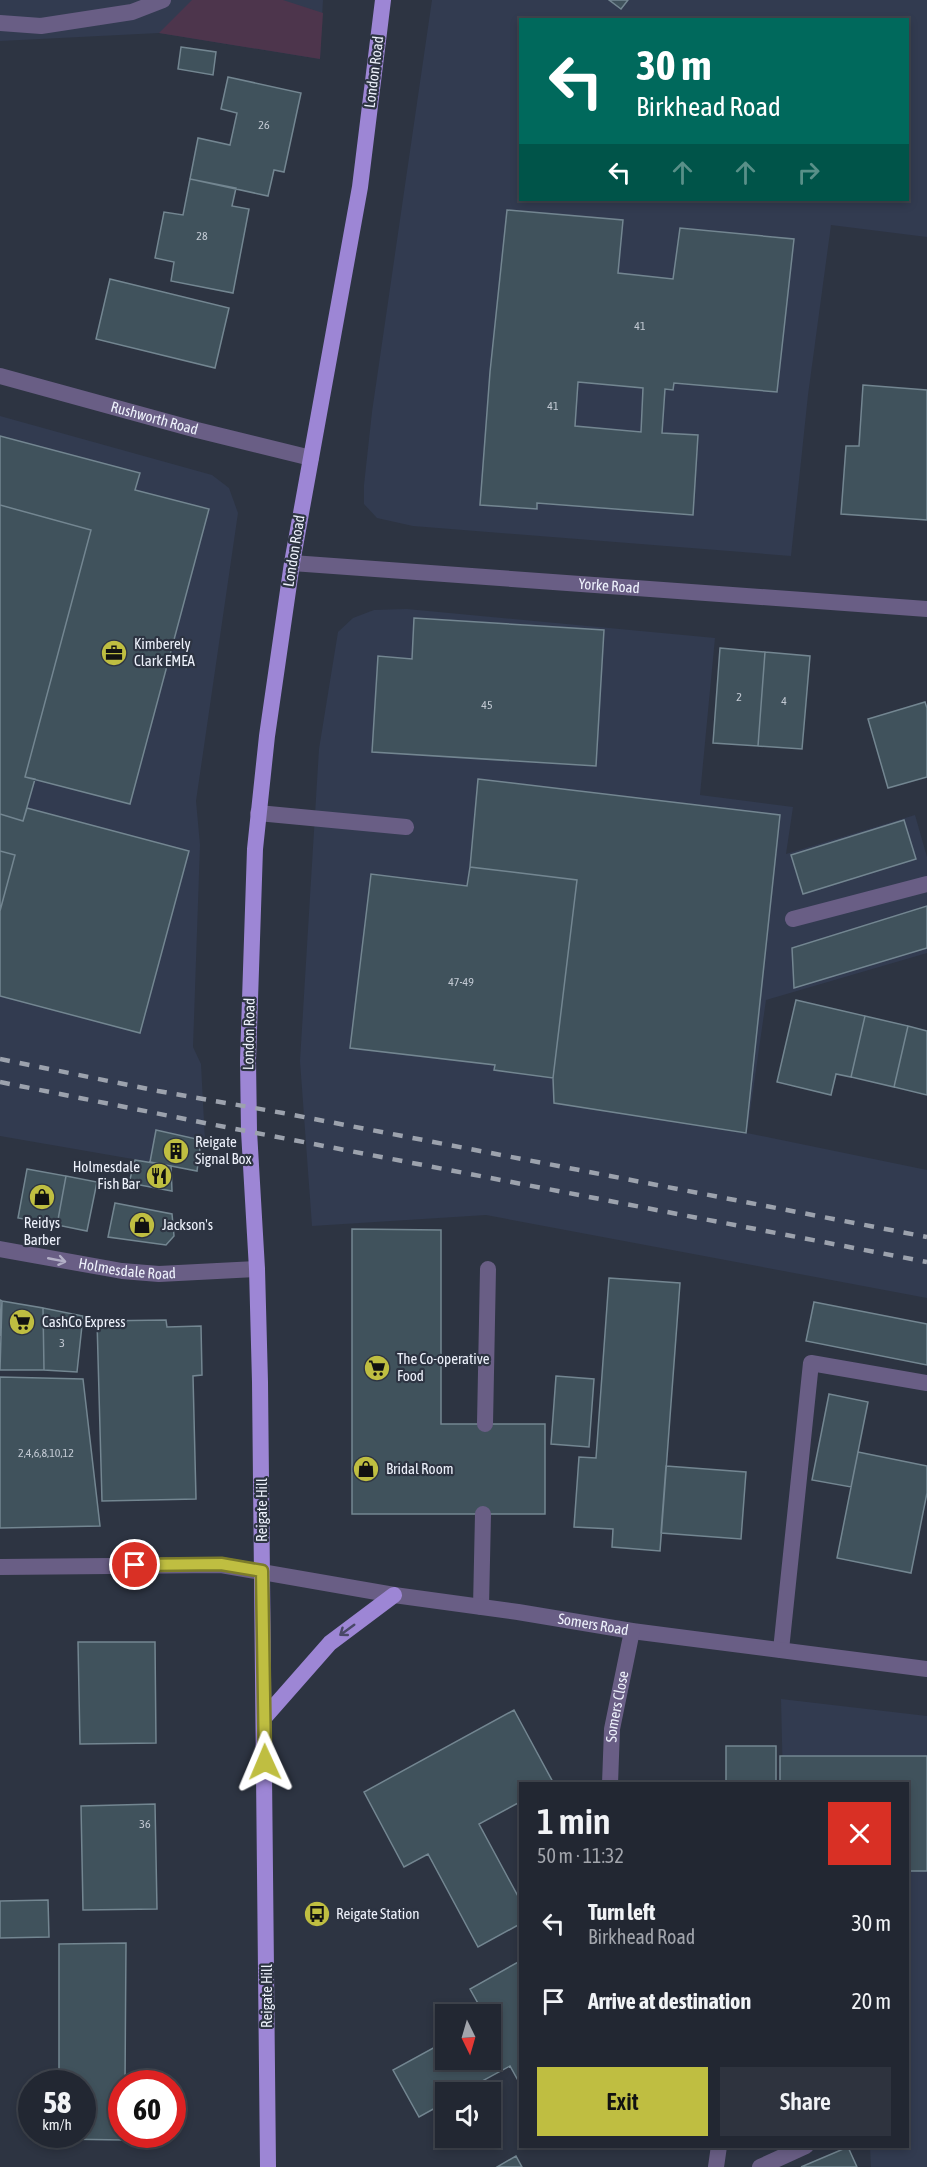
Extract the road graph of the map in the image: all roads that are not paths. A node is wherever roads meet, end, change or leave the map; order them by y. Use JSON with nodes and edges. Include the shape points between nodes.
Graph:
{"nodes":[{"id":1,"x":164,"y":0,"type":"edge"},
{"id":2,"x":383,"y":0,"type":"edge"},
{"id":3,"x":0,"y":22,"type":"edge"},
{"id":4,"x":0,"y":376,"type":"edge"},
{"id":5,"x":310,"y":458,"type":"junction"},
{"id":6,"x":292,"y":563,"type":"junction"},
{"id":7,"x":927,"y":609,"type":"edge"},
{"id":8,"x":258,"y":813,"type":"junction"},
{"id":9,"x":406,"y":827,"type":"dead end"},
{"id":10,"x":927,"y":884,"type":"edge"},
{"id":11,"x":793,"y":919,"type":"dead end"},
{"id":12,"x":249,"y":1106,"type":"joint"},
{"id":13,"x":0,"y":1249,"type":"edge"},
{"id":14,"x":257,"y":1269,"type":"junction"},
{"id":15,"x":488,"y":1269,"type":"dead end"},
{"id":16,"x":927,"y":1383,"type":"edge"},
{"id":17,"x":485,"y":1424,"type":"dead end"},
{"id":18,"x":483,"y":1514,"type":"dead end"},
{"id":19,"x":0,"y":1567,"type":"edge"},
{"id":20,"x":262,"y":1571,"type":"junction"},
{"id":21,"x":394,"y":1595,"type":"junction"},
{"id":22,"x":481,"y":1607,"type":"junction"},
{"id":23,"x":632,"y":1631,"type":"junction"},
{"id":24,"x":781,"y":1650,"type":"junction"},
{"id":25,"x":927,"y":1669,"type":"edge"},
{"id":26,"x":264,"y":1718,"type":"junction"},
{"id":27,"x":610,"y":1782,"type":"edge"},
{"id":28,"x":719,"y":2148,"type":"edge"},
{"id":29,"x":802,"y":2148,"type":"edge"},
{"id":30,"x":268,"y":2167,"type":"edge"},
{"id":31,"x":716,"y":2167,"type":"edge"},
{"id":32,"x":760,"y":2167,"type":"edge"}],
"edges":[{"from":1,"to":3,"type":"street","via":[[132,12],[41,26]]},
{"from":2,"to":5,"type":"main road","name":"London Road","via":[[360,187]]},
{"from":4,"to":5,"type":"street","name":"Rushworth Road"},
{"from":5,"to":6,"type":"main road","name":"London Road"},
{"from":6,"to":7,"type":"street","name":"Yorke Road"},
{"from":6,"to":8,"type":"main road","name":"London Road"},
{"from":8,"to":9,"type":"street"},
{"from":8,"to":12,"type":"main road","name":"London Road","via":[[252,905]]},
{"from":10,"to":11,"type":"street"},
{"from":12,"to":14,"type":"main road","name":"Reigate Hill"},
{"from":13,"to":14,"type":"street","name":"Holmesdale Road","one_way":true,"via":[[159,1274]]},
{"from":14,"to":20,"type":"main road","name":"Reigate Hill"},
{"from":15,"to":17,"type":"street"},
{"from":16,"to":24,"type":"street","via":[[811,1363]]},
{"from":18,"to":22,"type":"street"},
{"from":19,"to":20,"type":"street","name":"Somers Road","via":[[221,1564]]},
{"from":20,"to":21,"type":"street","name":"Somers Road"},
{"from":20,"to":26,"type":"main road","name":"Reigate Hill"},
{"from":21,"to":22,"type":"street","name":"Somers Road"},
{"from":21,"to":26,"type":"main road","one_way":true,"via":[[330,1643]]},
{"from":22,"to":23,"type":"street","name":"Somers Road"},
{"from":23,"to":24,"type":"street","name":"Somers Road"},
{"from":23,"to":27,"type":"street","name":"Somers Close","via":[[612,1729]]},
{"from":24,"to":25,"type":"street","name":"Somers Road"},
{"from":26,"to":30,"type":"main road","name":"Reigate Hill"},
{"from":28,"to":31,"type":"street"},
{"from":29,"to":32,"type":"street"}]}
